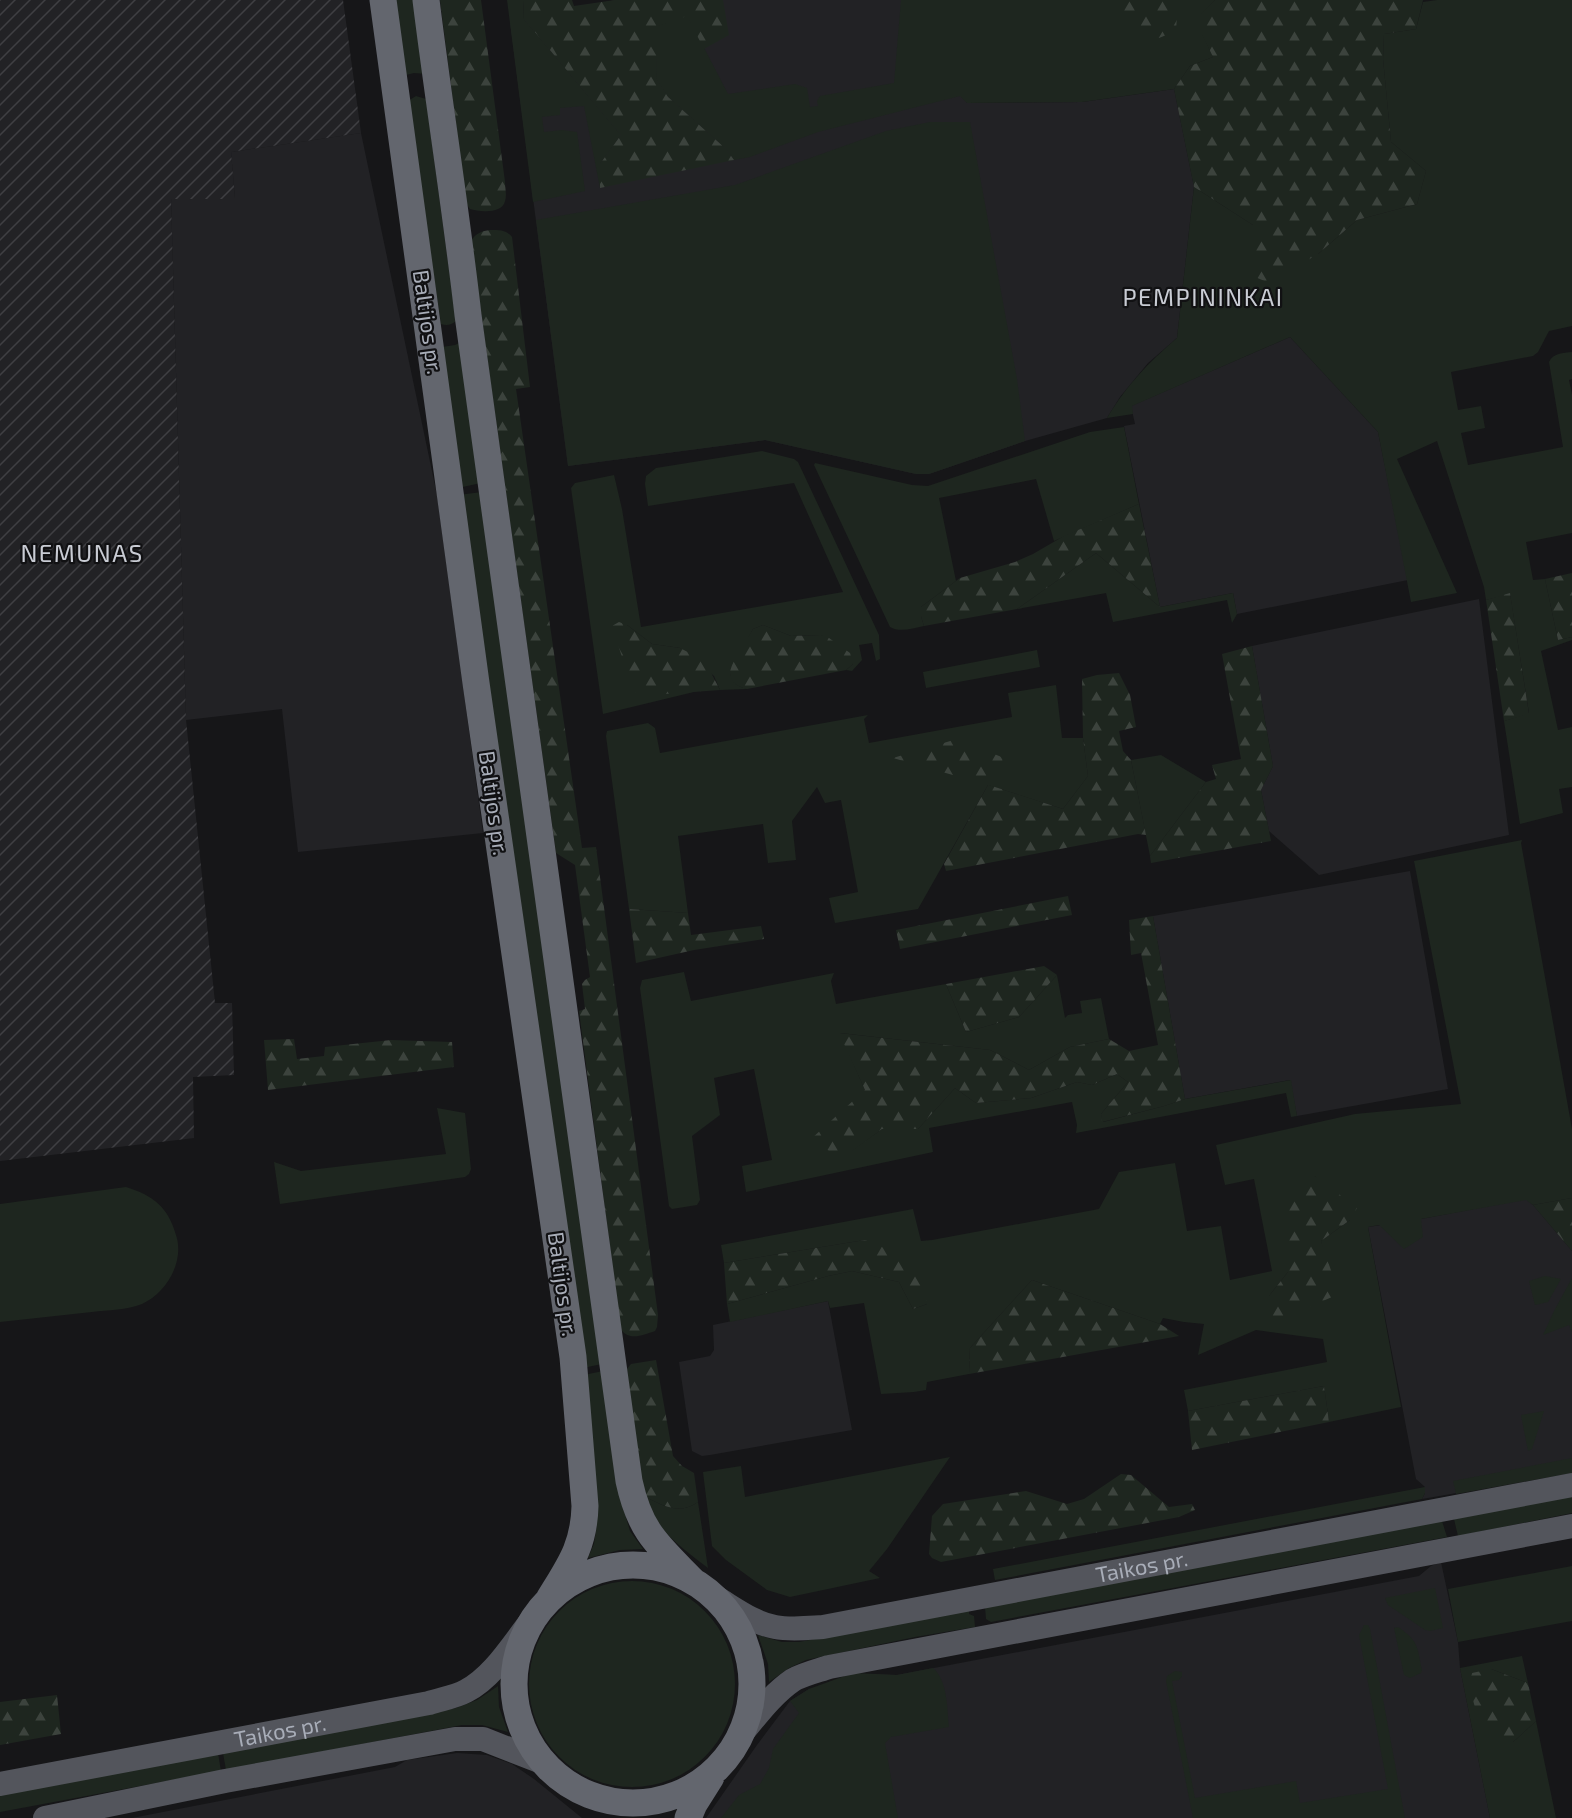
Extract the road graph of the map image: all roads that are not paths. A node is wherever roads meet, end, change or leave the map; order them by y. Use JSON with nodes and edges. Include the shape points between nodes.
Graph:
{"nodes":[{"id":1,"x":426,"y":0,"type":"edge"},
{"id":2,"x":382,"y":8,"type":"edge"},
{"id":3,"x":396,"y":97,"type":"junction"},
{"id":4,"x":438,"y":101,"type":"junction"},
{"id":5,"x":468,"y":315,"type":"junction"},
{"id":6,"x":428,"y":324,"type":"junction"},
{"id":7,"x":1572,"y":1485,"type":"edge"},
{"id":8,"x":1572,"y":1526,"type":"edge"},
{"id":9,"x":693,"y":1581,"type":"junction"},
{"id":10,"x":715,"y":1597,"type":"junction"},
{"id":11,"x":549,"y":1599,"type":"junction"},
{"id":12,"x":531,"y":1621,"type":"junction"},
{"id":13,"x":738,"y":1738,"type":"junction"},
{"id":14,"x":542,"y":1762,"type":"junction"},
{"id":15,"x":717,"y":1768,"type":"junction"},
{"id":16,"x":0,"y":1784,"type":"edge"},
{"id":17,"x":568,"y":1784,"type":"junction"},
{"id":18,"x":45,"y":1818,"type":"edge"},
{"id":19,"x":604,"y":1818,"type":"edge"},
{"id":20,"x":688,"y":1818,"type":"edge"}],
"edges":[{"from":1,"to":4,"type":"highway","name":"Baltijos pr."},
{"from":2,"to":3,"type":"highway","name":"Baltijos pr."},
{"from":3,"to":4,"type":"highway","via":[[414,86],[426,88]]},
{"from":3,"to":6,"type":"highway","name":"Baltijos pr."},
{"from":4,"to":5,"type":"highway","name":"Baltijos pr."},
{"from":5,"to":6,"type":"highway","via":[[461,331],[448,339],[436,335]]},
{"from":5,"to":9,"type":"highway","name":"Baltijos pr.","via":[[628,1481],[640,1520],[654,1541]]},
{"from":6,"to":11,"type":"highway","name":"Baltijos pr.","via":[[573,1357],[584,1526],[579,1547]]},
{"from":7,"to":10,"type":"main road","name":"Taikos pr.","via":[[823,1627],[774,1627]]},
{"from":8,"to":13,"type":"main road","name":"Taikos pr.","via":[[829,1667],[802,1676],[783,1688]]},
{"from":9,"to":10,"type":"highway"},
{"from":9,"to":11,"type":"highway","via":[[669,1570],[626,1565],[573,1580]]},
{"from":10,"to":13,"type":"highway","via":[[736,1624],[750,1664],[750,1706]]},
{"from":11,"to":12,"type":"highway"},
{"from":12,"to":14,"type":"highway","via":[[519,1649],[513,1678],[516,1708],[526,1737]]},
{"from":12,"to":16,"type":"main road","name":"Taikos pr.","via":[[491,1671],[454,1696]]},
{"from":13,"to":15,"type":"highway"},
{"from":14,"to":17,"type":"highway"},
{"from":14,"to":18,"type":"main road","name":"Taikos pr.","via":[[483,1739],[455,1739]]},
{"from":15,"to":17,"type":"highway","via":[[679,1793],[645,1802],[611,1801]]},
{"from":15,"to":20,"type":"highway"},
{"from":17,"to":19,"type":"highway"}]}
